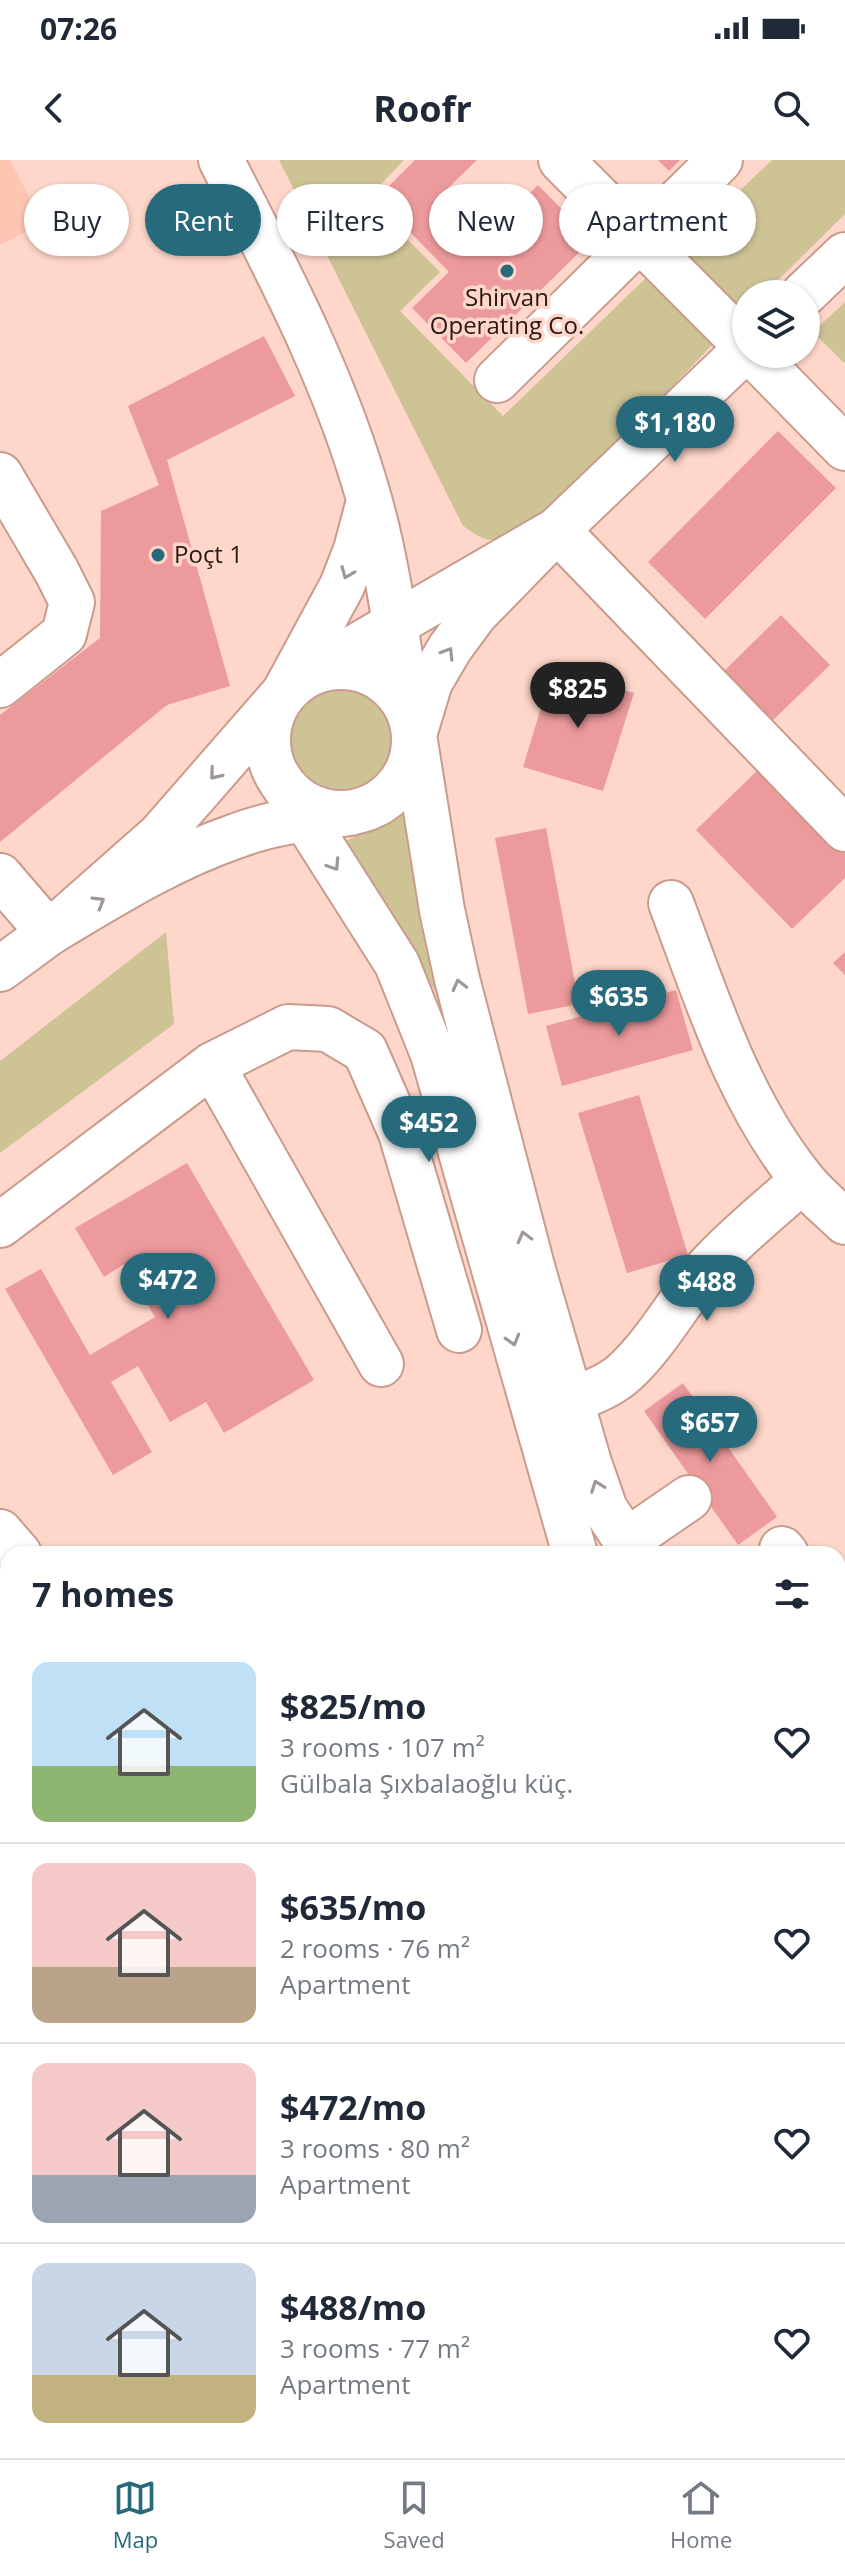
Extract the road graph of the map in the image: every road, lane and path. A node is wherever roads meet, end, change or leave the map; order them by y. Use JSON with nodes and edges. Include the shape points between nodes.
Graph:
{"nodes":[{"id":1,"x":221,"y":160,"type":"edge"},
{"id":2,"x":561,"y":160,"type":"edge"},
{"id":3,"x":720,"y":160,"type":"edge"},
{"id":4,"x":584,"y":184,"type":"edge"},
{"id":5,"x":696,"y":184,"type":"edge"},
{"id":6,"x":845,"y":255,"type":"edge"},
{"id":7,"x":623,"y":256,"type":"edge"},
{"id":8,"x":655,"y":256,"type":"edge"},
{"id":9,"x":819,"y":280,"type":"edge"},
{"id":10,"x":732,"y":334,"type":"edge"},
{"id":11,"x":732,"y":361,"type":"edge"},
{"id":12,"x":767,"y":368,"type":"edge"},
{"id":13,"x":497,"y":380,"type":"dead end"},
{"id":14,"x":845,"y":448,"type":"edge"},
{"id":15,"x":0,"y":475,"type":"edge"},
{"id":16,"x":369,"y":499,"type":"junction"},
{"id":17,"x":557,"y":530,"type":"junction"},
{"id":18,"x":394,"y":624,"type":"junction"},
{"id":19,"x":0,"y":685,"type":"edge"},
{"id":20,"x":292,"y":686,"type":"junction"},
{"id":21,"x":412,"y":724,"type":"junction"},
{"id":22,"x":277,"y":775,"type":"junction"},
{"id":23,"x":351,"y":813,"type":"junction"},
{"id":24,"x":305,"y":819,"type":"junction"},
{"id":25,"x":845,"y":829,"type":"edge"},
{"id":26,"x":0,"y":876,"type":"edge"},
{"id":27,"x":671,"y":903,"type":"dead end"},
{"id":28,"x":49,"y":933,"type":"junction"},
{"id":29,"x":0,"y":969,"type":"edge"},
{"id":30,"x":212,"y":1065,"type":"junction"},
{"id":31,"x":803,"y":1180,"type":"junction"},
{"id":32,"x":845,"y":1222,"type":"edge"},
{"id":33,"x":0,"y":1225,"type":"edge"},
{"id":34,"x":459,"y":1330,"type":"dead end"},
{"id":35,"x":381,"y":1364,"type":"dead end"},
{"id":36,"x":571,"y":1401,"type":"junction"},
{"id":37,"x":689,"y":1498,"type":"dead end"},
{"id":38,"x":573,"y":1546,"type":"edge"},
{"id":39,"x":629,"y":1546,"type":"edge"},
{"id":40,"x":632,"y":1546,"type":"edge"}],
"edges":[{"from":1,"to":16,"type":"main road","via":[[303,327]]},
{"from":2,"to":4,"type":"main road"},
{"from":3,"to":5,"type":"main road"},
{"from":6,"to":9,"type":"main road"},
{"from":7,"to":13,"type":"main road"},
{"from":8,"to":10,"type":"main road"},
{"from":11,"to":17,"type":"main road"},
{"from":12,"to":14,"type":"main road"},
{"from":15,"to":19,"type":"main road","via":[[72,602],[64,634]]},
{"from":16,"to":18,"type":"main road"},
{"from":16,"to":20,"type":"main road","one_way":true,"via":[[342,586]]},
{"from":17,"to":18,"type":"main road"},
{"from":21,"to":17,"type":"main road","one_way":true,"via":[[430,682],[475,614]]},
{"from":17,"to":25,"type":"main road"},
{"from":18,"to":20,"type":"main road"},
{"from":18,"to":21,"type":"main road"},
{"from":20,"to":21,"type":"main road","via":[[320,669],[363,670],[399,694]]},
{"from":20,"to":22,"type":"main road","via":[[273,712],[268,734]]},
{"from":20,"to":28,"type":"main road","one_way":true,"via":[[160,835]]},
{"from":21,"to":23,"type":"main road","via":[[412,757],[404,777],[390,794]]},
{"from":36,"to":21,"type":"main road","one_way":true,"via":[[457,979]]},
{"from":22,"to":23,"type":"main road","via":[[308,805]]},
{"from":22,"to":24,"type":"main road"},
{"from":23,"to":24,"type":"main road"},
{"from":28,"to":24,"type":"main road","one_way":true,"via":[[181,858],[237,835]]},
{"from":24,"to":38,"type":"main road","one_way":true,"via":[[397,964],[433,1054]]},
{"from":26,"to":28,"type":"main road"},
{"from":27,"to":31,"type":"main road","via":[[735,1073]]},
{"from":28,"to":29,"type":"main road"},
{"from":30,"to":33,"type":"main road"},
{"from":30,"to":34,"type":"main road","via":[[288,1027],[328,1029],[365,1051],[401,1133]]},
{"from":30,"to":35,"type":"main road"},
{"from":31,"to":32,"type":"main road"},
{"from":31,"to":36,"type":"main road","via":[[714,1260],[623,1374]]},
{"from":39,"to":36,"type":"main road","one_way":true,"via":[[605,1509]]},
{"from":37,"to":40,"type":"main road"}]}
